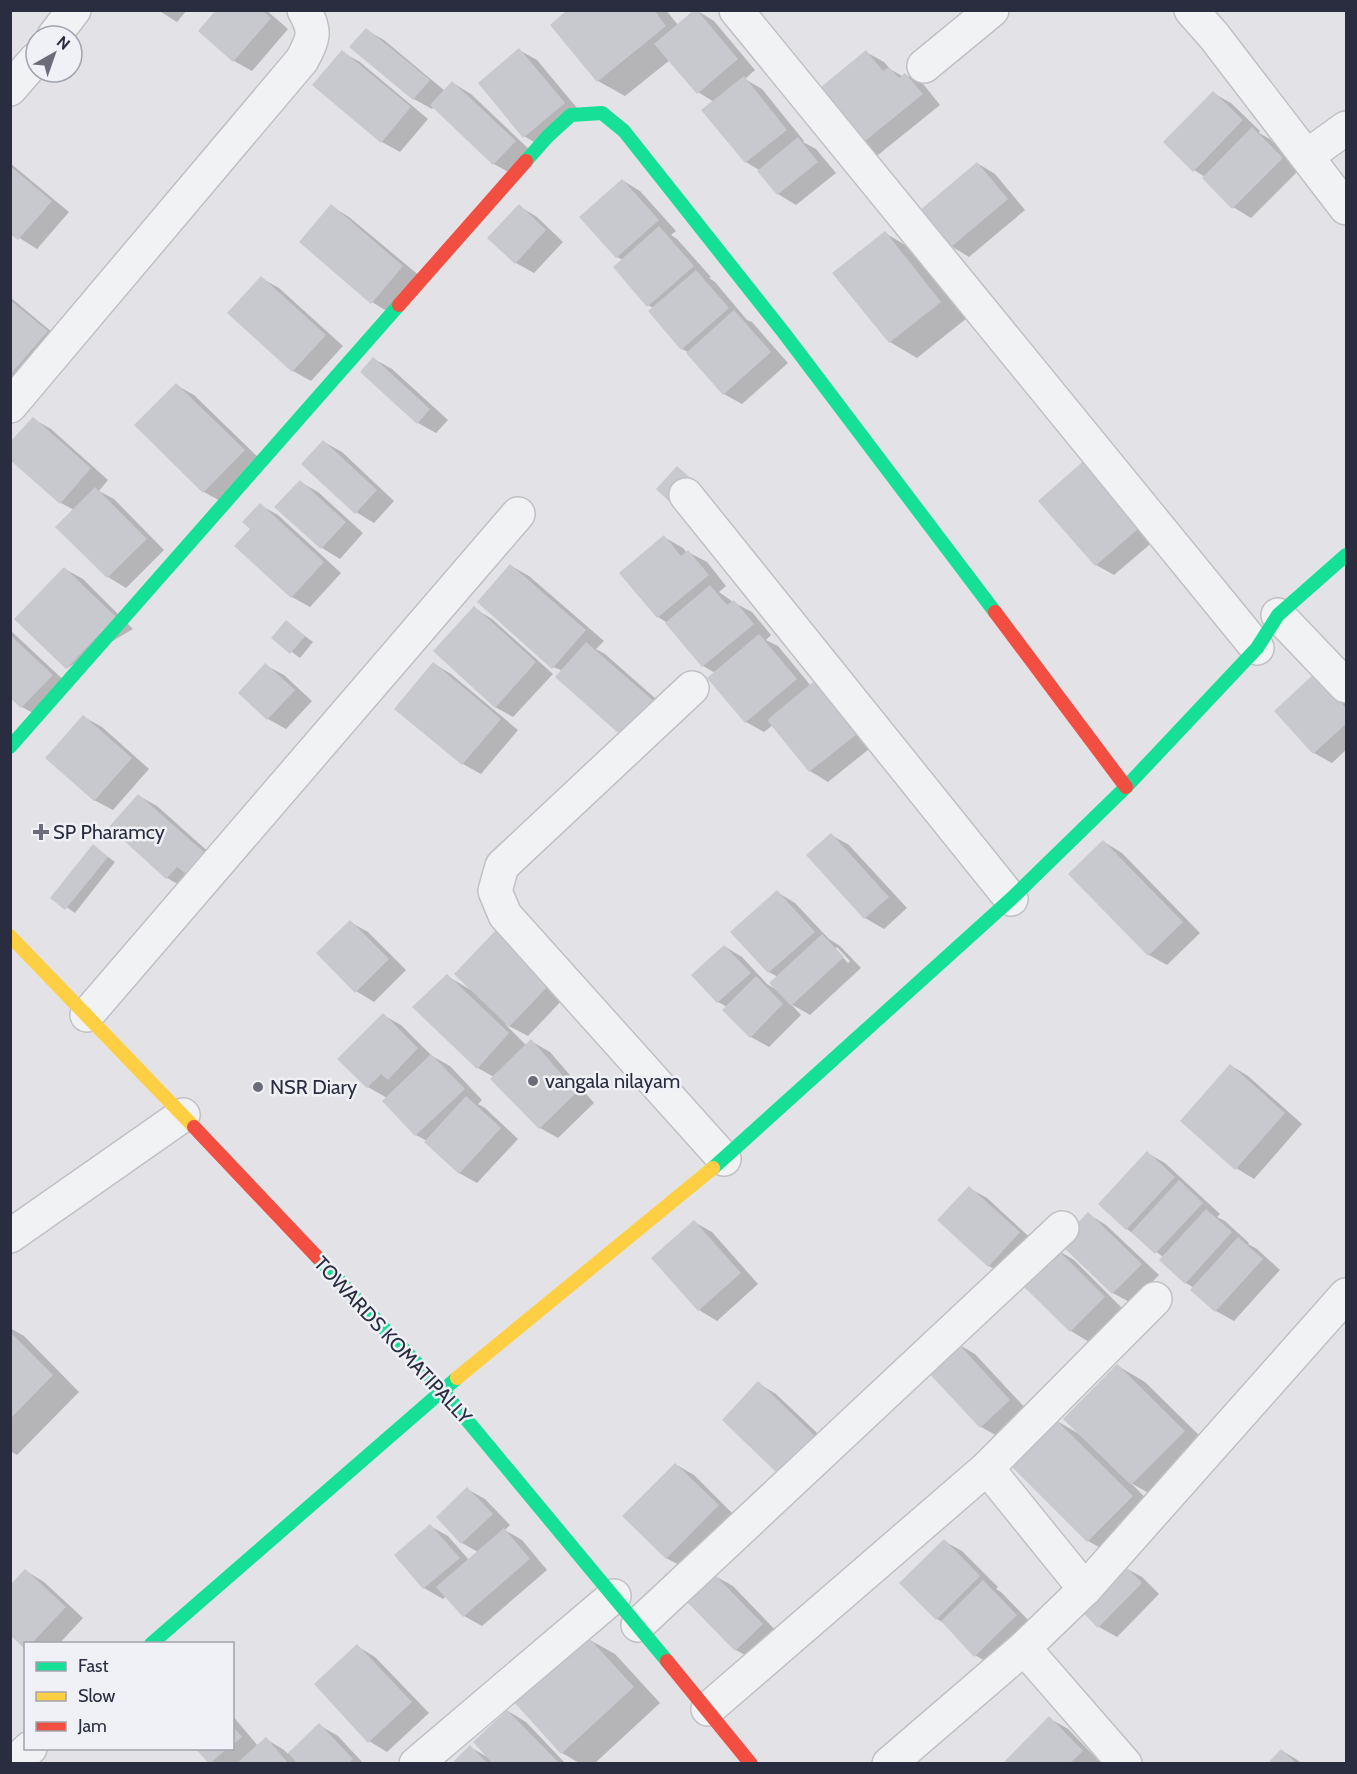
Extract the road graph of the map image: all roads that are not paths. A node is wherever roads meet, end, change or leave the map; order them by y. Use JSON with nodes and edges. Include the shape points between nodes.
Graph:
{"nodes":[{"id":1,"x":74,"y":10,"type":"edge"},
{"id":2,"x":304,"y":10,"type":"edge"},
{"id":3,"x":736,"y":10,"type":"edge"},
{"id":4,"x":992,"y":10,"type":"edge"},
{"id":5,"x":1191,"y":10,"type":"edge"},
{"id":6,"x":63,"y":24,"type":"edge"},
{"id":7,"x":924,"y":66,"type":"dead end"},
{"id":8,"x":24,"y":73,"type":"edge"},
{"id":9,"x":10,"y":89,"type":"edge"},
{"id":10,"x":1347,"y":128,"type":"edge"},
{"id":11,"x":1306,"y":156,"type":"junction"},
{"id":12,"x":1347,"y":208,"type":"edge"},
{"id":13,"x":10,"y":406,"type":"edge"},
{"id":14,"x":686,"y":495,"type":"dead end"},
{"id":15,"x":518,"y":514,"type":"dead end"},
{"id":16,"x":1347,"y":555,"type":"edge"},
{"id":17,"x":1278,"y":615,"type":"junction"},
{"id":18,"x":1257,"y":648,"type":"junction"},
{"id":19,"x":1347,"y":686,"type":"edge"},
{"id":20,"x":692,"y":688,"type":"dead end"},
{"id":21,"x":10,"y":747,"type":"edge"},
{"id":22,"x":1126,"y":787,"type":"junction"},
{"id":23,"x":1011,"y":899,"type":"junction"},
{"id":24,"x":11,"y":937,"type":"edge"},
{"id":25,"x":87,"y":1015,"type":"junction"},
{"id":26,"x":183,"y":1115,"type":"junction"},
{"id":27,"x":724,"y":1159,"type":"junction"},
{"id":28,"x":1062,"y":1228,"type":"dead end"},
{"id":29,"x":10,"y":1236,"type":"edge"},
{"id":30,"x":1347,"y":1295,"type":"edge"},
{"id":31,"x":1155,"y":1299,"type":"dead end"},
{"id":32,"x":442,"y":1390,"type":"junction"},
{"id":33,"x":987,"y":1468,"type":"junction"},
{"id":34,"x":1085,"y":1589,"type":"junction"},
{"id":35,"x":614,"y":1596,"type":"junction"},
{"id":36,"x":638,"y":1625,"type":"junction"},
{"id":37,"x":153,"y":1642,"type":"edge"},
{"id":38,"x":1024,"y":1648,"type":"junction"},
{"id":39,"x":708,"y":1709,"type":"junction"},
{"id":40,"x":29,"y":1750,"type":"edge"},
{"id":41,"x":13,"y":1764,"type":"edge"},
{"id":42,"x":416,"y":1764,"type":"edge"},
{"id":43,"x":751,"y":1764,"type":"edge"},
{"id":44,"x":889,"y":1764,"type":"edge"},
{"id":45,"x":1125,"y":1764,"type":"edge"}],
"edges":[{"from":1,"to":6,"type":"street"},
{"from":2,"to":13,"type":"street","via":[[311,22],[313,39],[302,60]]},
{"from":3,"to":18,"type":"street"},
{"from":4,"to":7,"type":"street"},
{"from":5,"to":11,"type":"street"},
{"from":8,"to":9,"type":"street"},
{"from":10,"to":11,"type":"street"},
{"from":11,"to":12,"type":"street"},
{"from":14,"to":23,"type":"street"},
{"from":15,"to":25,"type":"street"},
{"from":16,"to":17,"type":"street"},
{"from":17,"to":18,"type":"street"},
{"from":17,"to":19,"type":"street"},
{"from":18,"to":22,"type":"street"},
{"from":20,"to":27,"type":"street","via":[[502,866],[495,891],[506,915]]},
{"from":21,"to":22,"type":"street","via":[[548,136],[571,115],[602,113],[624,131],[784,333]]},
{"from":22,"to":23,"type":"street"},
{"from":23,"to":27,"type":"street"},
{"from":24,"to":25,"type":"street","name":"TOWARDS KOMATIPALLY"},
{"from":25,"to":26,"type":"street","name":"TOWARDS KOMATIPALLY"},
{"from":26,"to":29,"type":"street"},
{"from":26,"to":32,"type":"street","name":"TOWARDS KOMATIPALLY"},
{"from":27,"to":32,"type":"street"},
{"from":28,"to":36,"type":"street"},
{"from":30,"to":34,"type":"street"},
{"from":31,"to":33,"type":"street"},
{"from":32,"to":35,"type":"street","name":"TOWARDS KOMATIPALLY"},
{"from":32,"to":37,"type":"street"},
{"from":33,"to":34,"type":"street"},
{"from":33,"to":39,"type":"street"},
{"from":34,"to":38,"type":"street"},
{"from":35,"to":36,"type":"street","name":"TOWARDS KOMATIPALLY"},
{"from":35,"to":42,"type":"street"},
{"from":36,"to":39,"type":"street","name":"TOWARDS KOMATIPALLY"},
{"from":38,"to":44,"type":"street"},
{"from":38,"to":45,"type":"street"},
{"from":39,"to":43,"type":"street","name":"TOWARDS KOMATIPALLY"},
{"from":40,"to":41,"type":"street"}]}
